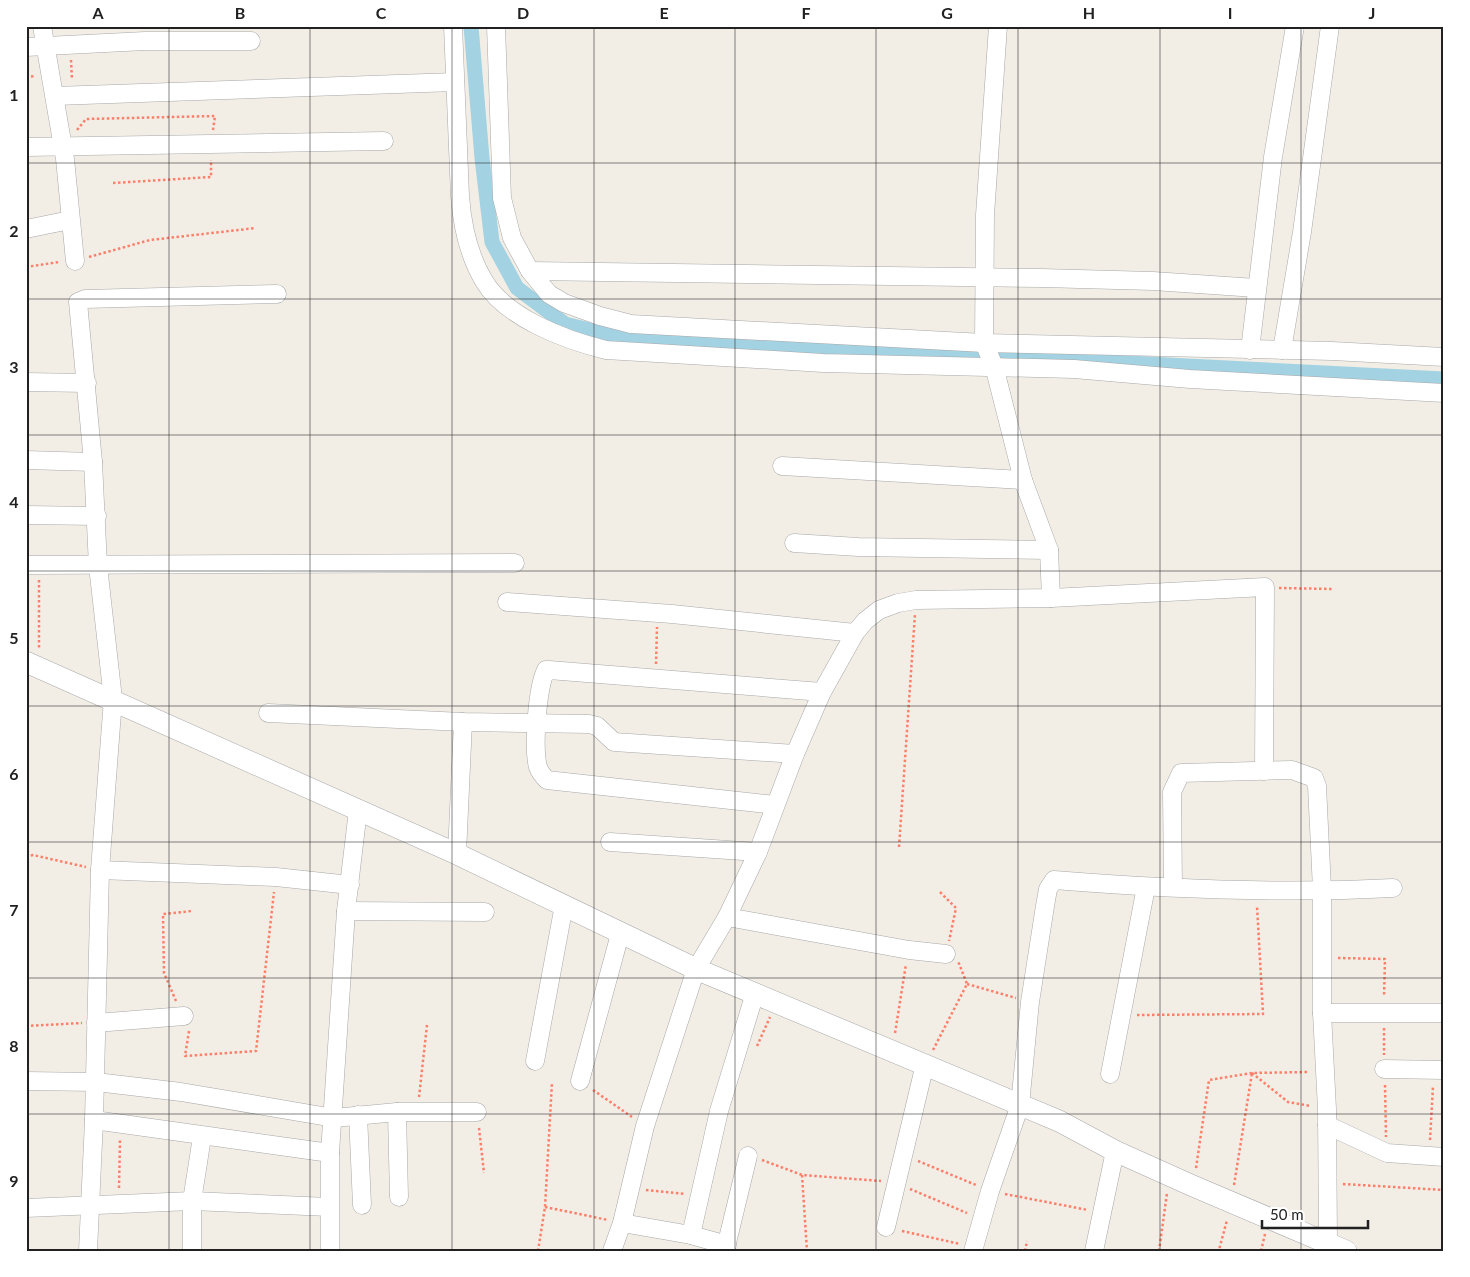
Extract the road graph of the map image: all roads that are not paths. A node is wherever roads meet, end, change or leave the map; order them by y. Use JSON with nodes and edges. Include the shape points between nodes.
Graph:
{"nodes":[{"id":1,"x":42,"y":26,"type":"edge"},
{"id":2,"x":453,"y":26,"type":"edge"},
{"id":3,"x":496,"y":26,"type":"edge"},
{"id":4,"x":998,"y":26,"type":"edge"},
{"id":5,"x":1295,"y":26,"type":"edge"},
{"id":6,"x":1330,"y":26,"type":"edge"},
{"id":7,"x":251,"y":42,"type":"dead end"},
{"id":8,"x":46,"y":46,"type":"junction"},
{"id":9,"x":26,"y":47,"type":"edge"},
{"id":10,"x":455,"y":82,"type":"junction"},
{"id":11,"x":56,"y":96,"type":"junction"},
{"id":12,"x":384,"y":142,"type":"dead end"},
{"id":13,"x":26,"y":147,"type":"edge"},
{"id":14,"x":63,"y":147,"type":"junction"},
{"id":15,"x":70,"y":220,"type":"junction"},
{"id":16,"x":26,"y":229,"type":"edge"},
{"id":17,"x":75,"y":260,"type":"road end"},
{"id":18,"x":530,"y":271,"type":"junction"},
{"id":19,"x":984,"y":278,"type":"junction"},
{"id":20,"x":1256,"y":288,"type":"junction"},
{"id":21,"x":277,"y":294,"type":"dead end"},
{"id":22,"x":984,"y":343,"type":"junction"},
{"id":23,"x":1250,"y":350,"type":"junction"},
{"id":24,"x":1282,"y":350,"type":"junction"},
{"id":25,"x":1444,"y":357,"type":"edge"},
{"id":26,"x":994,"y":366,"type":"junction"},
{"id":27,"x":26,"y":382,"type":"edge"},
{"id":28,"x":86,"y":383,"type":"junction"},
{"id":29,"x":1444,"y":393,"type":"edge"},
{"id":30,"x":26,"y":460,"type":"edge"},
{"id":31,"x":93,"y":462,"type":"junction"},
{"id":32,"x":782,"y":466,"type":"dead end"},
{"id":33,"x":1023,"y":480,"type":"junction"},
{"id":34,"x":26,"y":515,"type":"edge"},
{"id":35,"x":97,"y":516,"type":"junction"},
{"id":36,"x":794,"y":544,"type":"dead end"},
{"id":37,"x":1049,"y":550,"type":"junction"},
{"id":38,"x":515,"y":563,"type":"dead end"},
{"id":39,"x":32,"y":565,"type":"edge"},
{"id":40,"x":98,"y":566,"type":"junction"},
{"id":41,"x":1051,"y":598,"type":"junction"},
{"id":42,"x":507,"y":602,"type":"dead end"},
{"id":43,"x":855,"y":633,"type":"junction"},
{"id":44,"x":32,"y":665,"type":"edge"},
{"id":45,"x":822,"y":692,"type":"junction"},
{"id":46,"x":112,"y":699,"type":"junction"},
{"id":47,"x":268,"y":713,"type":"dead end"},
{"id":48,"x":464,"y":722,"type":"junction"},
{"id":49,"x":537,"y":723,"type":"junction"},
{"id":50,"x":795,"y":754,"type":"junction"},
{"id":51,"x":1264,"y":770,"type":"junction"},
{"id":52,"x":775,"y":805,"type":"junction"},
{"id":53,"x":358,"y":810,"type":"junction"},
{"id":54,"x":610,"y":842,"type":"dead end"},
{"id":55,"x":758,"y":852,"type":"junction"},
{"id":56,"x":457,"y":854,"type":"junction"},
{"id":57,"x":100,"y":870,"type":"junction"},
{"id":58,"x":350,"y":885,"type":"junction"},
{"id":59,"x":1146,"y":887,"type":"junction"},
{"id":60,"x":1173,"y":887,"type":"junction"},
{"id":61,"x":1393,"y":888,"type":"dead end"},
{"id":62,"x":1322,"y":890,"type":"junction"},
{"id":63,"x":564,"y":905,"type":"junction"},
{"id":64,"x":346,"y":911,"type":"junction"},
{"id":65,"x":485,"y":912,"type":"dead end"},
{"id":66,"x":727,"y":917,"type":"junction"},
{"id":67,"x":620,"y":934,"type":"junction"},
{"id":68,"x":946,"y":954,"type":"road end"},
{"id":69,"x":696,"y":969,"type":"junction"},
{"id":70,"x":755,"y":993,"type":"junction"},
{"id":71,"x":1444,"y":1013,"type":"edge"},
{"id":72,"x":1322,"y":1014,"type":"junction"},
{"id":73,"x":184,"y":1016,"type":"road end"},
{"id":74,"x":96,"y":1023,"type":"junction"},
{"id":75,"x":535,"y":1061,"type":"dead end"},
{"id":76,"x":926,"y":1064,"type":"junction"},
{"id":77,"x":1384,"y":1069,"type":"road end"},
{"id":78,"x":1439,"y":1070,"type":"edge"},
{"id":79,"x":1110,"y":1074,"type":"dead end"},
{"id":80,"x":26,"y":1081,"type":"edge"},
{"id":81,"x":96,"y":1082,"type":"junction"},
{"id":82,"x":580,"y":1082,"type":"road end"},
{"id":83,"x":1020,"y":1105,"type":"junction"},
{"id":84,"x":397,"y":1112,"type":"junction"},
{"id":85,"x":477,"y":1112,"type":"road end"},
{"id":86,"x":358,"y":1115,"type":"junction"},
{"id":87,"x":1327,"y":1117,"type":"junction"},
{"id":88,"x":334,"y":1118,"type":"junction"},
{"id":89,"x":94,"y":1120,"type":"junction"},
{"id":90,"x":202,"y":1136,"type":"junction"},
{"id":91,"x":1116,"y":1151,"type":"junction"},
{"id":92,"x":330,"y":1153,"type":"junction"},
{"id":93,"x":748,"y":1156,"type":"road end"},
{"id":94,"x":1436,"y":1156,"type":"edge"},
{"id":95,"x":399,"y":1197,"type":"dead end"},
{"id":96,"x":192,"y":1201,"type":"junction"},
{"id":97,"x":362,"y":1205,"type":"dead end"},
{"id":98,"x":90,"y":1206,"type":"junction"},
{"id":99,"x":329,"y":1207,"type":"junction"},
{"id":100,"x":26,"y":1208,"type":"edge"},
{"id":101,"x":622,"y":1223,"type":"junction"},
{"id":102,"x":886,"y":1227,"type":"road end"},
{"id":103,"x":691,"y":1236,"type":"junction"},
{"id":104,"x":1337,"y":1246,"type":"edge"},
{"id":105,"x":726,"y":1248,"type":"edge"},
{"id":106,"x":973,"y":1249,"type":"edge"},
{"id":107,"x":88,"y":1251,"type":"edge"},
{"id":108,"x":192,"y":1251,"type":"edge"},
{"id":109,"x":330,"y":1251,"type":"edge"},
{"id":110,"x":612,"y":1251,"type":"edge"},
{"id":111,"x":1094,"y":1251,"type":"edge"}],
"edges":[{"from":1,"to":8,"type":"street"},
{"from":2,"to":10,"type":"street"},
{"from":3,"to":18,"type":"street","via":[[502,198],[512,238]]},
{"from":4,"to":19,"type":"street"},
{"from":5,"to":20,"type":"street"},
{"from":6,"to":24,"type":"street"},
{"from":7,"to":8,"type":"street","via":[[145,41]]},
{"from":8,"to":9,"type":"street"},
{"from":8,"to":11,"type":"street"},
{"from":10,"to":11,"type":"street"},
{"from":10,"to":26,"type":"street","via":[[461,213],[472,254],[484,281],[508,309],[584,345],[606,350],[823,363]]},
{"from":11,"to":14,"type":"street"},
{"from":12,"to":14,"type":"street"},
{"from":13,"to":14,"type":"street"},
{"from":14,"to":15,"type":"street"},
{"from":15,"to":16,"type":"street"},
{"from":15,"to":17,"type":"street"},
{"from":18,"to":19,"type":"street"},
{"from":18,"to":22,"type":"street","via":[[549,294],[564,303],[631,324]]},
{"from":19,"to":20,"type":"street","via":[[1153,281]]},
{"from":19,"to":22,"type":"street"},
{"from":20,"to":23,"type":"street"},
{"from":21,"to":28,"type":"street","via":[[79,301]]},
{"from":22,"to":23,"type":"street"},
{"from":22,"to":26,"type":"street"},
{"from":23,"to":24,"type":"street"},
{"from":24,"to":25,"type":"street"},
{"from":26,"to":29,"type":"street"},
{"from":26,"to":33,"type":"street"},
{"from":27,"to":28,"type":"street"},
{"from":28,"to":31,"type":"street"},
{"from":30,"to":31,"type":"street"},
{"from":31,"to":35,"type":"street"},
{"from":32,"to":33,"type":"street"},
{"from":33,"to":37,"type":"street"},
{"from":34,"to":35,"type":"street"},
{"from":35,"to":40,"type":"street"},
{"from":36,"to":37,"type":"street"},
{"from":37,"to":41,"type":"street"},
{"from":38,"to":40,"type":"street"},
{"from":39,"to":40,"type":"street"},
{"from":40,"to":46,"type":"street"},
{"from":41,"to":43,"type":"street","via":[[898,603],[879,610]]},
{"from":41,"to":51,"type":"street","via":[[1265,587]]},
{"from":42,"to":43,"type":"street"},
{"from":43,"to":45,"type":"street"},
{"from":44,"to":46,"type":"street"},
{"from":45,"to":49,"type":"street","via":[[546,670],[538,697]]},
{"from":45,"to":50,"type":"street"},
{"from":46,"to":53,"type":"street"},
{"from":46,"to":57,"type":"street"},
{"from":47,"to":48,"type":"street"},
{"from":48,"to":49,"type":"street"},
{"from":48,"to":56,"type":"street"},
{"from":49,"to":50,"type":"street","via":[[589,724],[597,726],[609,739],[622,743]]},
{"from":49,"to":52,"type":"street","via":[[537,764],[542,776],[552,782]]},
{"from":50,"to":52,"type":"street"},
{"from":51,"to":60,"type":"street","via":[[1181,773],[1172,792]]},
{"from":51,"to":62,"type":"street","via":[[1292,770],[1314,778]]},
{"from":52,"to":55,"type":"street"},
{"from":53,"to":56,"type":"street"},
{"from":53,"to":58,"type":"street"},
{"from":54,"to":55,"type":"street"},
{"from":55,"to":66,"type":"street"},
{"from":56,"to":63,"type":"street"},
{"from":57,"to":58,"type":"street","via":[[276,877]]},
{"from":57,"to":74,"type":"street"},
{"from":58,"to":64,"type":"street"},
{"from":59,"to":60,"type":"street"},
{"from":59,"to":79,"type":"street"},
{"from":59,"to":83,"type":"street","via":[[1054,880],[1048,889],[1030,1002]]},
{"from":60,"to":62,"type":"street"},
{"from":61,"to":62,"type":"street"},
{"from":62,"to":72,"type":"street"},
{"from":63,"to":67,"type":"street"},
{"from":63,"to":75,"type":"street"},
{"from":64,"to":65,"type":"street"},
{"from":64,"to":88,"type":"street"},
{"from":66,"to":68,"type":"street"},
{"from":66,"to":69,"type":"street"},
{"from":67,"to":69,"type":"street"},
{"from":67,"to":82,"type":"street"},
{"from":69,"to":70,"type":"street"},
{"from":69,"to":101,"type":"street","via":[[645,1126]]},
{"from":70,"to":76,"type":"street"},
{"from":70,"to":103,"type":"street","via":[[719,1110]]},
{"from":71,"to":72,"type":"street"},
{"from":72,"to":87,"type":"street"},
{"from":73,"to":74,"type":"street"},
{"from":74,"to":81,"type":"street"},
{"from":76,"to":83,"type":"street"},
{"from":76,"to":102,"type":"street"},
{"from":77,"to":78,"type":"street"},
{"from":80,"to":81,"type":"street"},
{"from":81,"to":88,"type":"street","via":[[181,1092]]},
{"from":81,"to":89,"type":"street"},
{"from":83,"to":91,"type":"street"},
{"from":83,"to":106,"type":"street"},
{"from":84,"to":85,"type":"street"},
{"from":84,"to":86,"type":"street"},
{"from":84,"to":95,"type":"street"},
{"from":86,"to":88,"type":"street"},
{"from":86,"to":97,"type":"street"},
{"from":87,"to":94,"type":"street","via":[[1387,1154]]},
{"from":87,"to":104,"type":"street","via":[[1326,1183]]},
{"from":88,"to":92,"type":"street"},
{"from":89,"to":90,"type":"street"},
{"from":89,"to":98,"type":"street"},
{"from":90,"to":92,"type":"street"},
{"from":90,"to":96,"type":"street"},
{"from":91,"to":104,"type":"street"},
{"from":91,"to":111,"type":"street"},
{"from":92,"to":99,"type":"street"},
{"from":93,"to":105,"type":"street"},
{"from":96,"to":98,"type":"street"},
{"from":96,"to":99,"type":"street"},
{"from":96,"to":108,"type":"street"},
{"from":98,"to":100,"type":"street"},
{"from":98,"to":107,"type":"street"},
{"from":99,"to":109,"type":"street"},
{"from":101,"to":103,"type":"street"},
{"from":101,"to":110,"type":"street"},
{"from":103,"to":105,"type":"street"}]}
